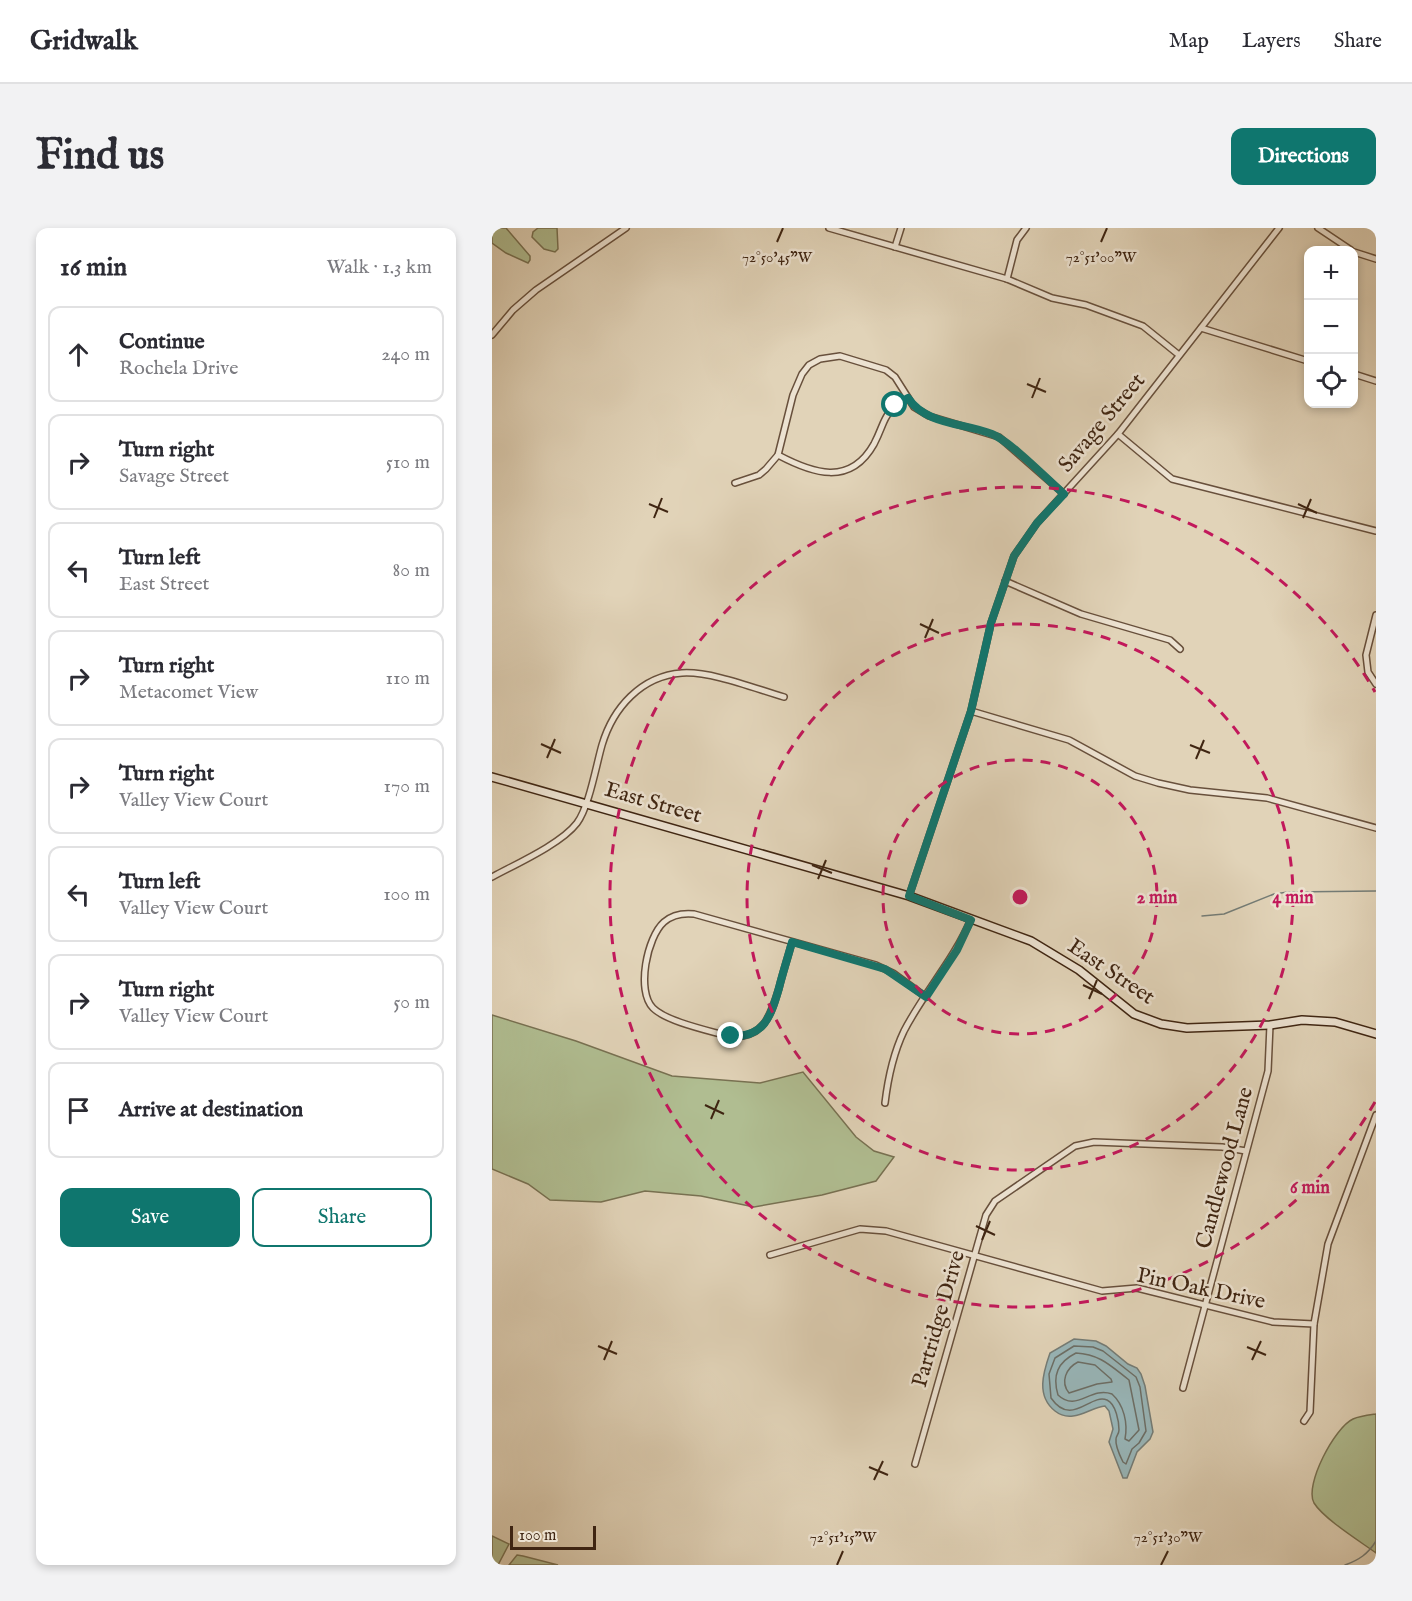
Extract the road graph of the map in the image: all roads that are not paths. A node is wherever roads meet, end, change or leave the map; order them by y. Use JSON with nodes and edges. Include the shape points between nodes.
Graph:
{"nodes":[{"id":1,"x":626,"y":228,"type":"edge"},
{"id":2,"x":829,"y":228,"type":"edge"},
{"id":3,"x":901,"y":228,"type":"edge"},
{"id":4,"x":1026,"y":228,"type":"edge"},
{"id":5,"x":1279,"y":228,"type":"edge"},
{"id":6,"x":1318,"y":228,"type":"edge"},
{"id":7,"x":1345,"y":246,"type":"edge"},
{"id":8,"x":895,"y":247,"type":"junction"},
{"id":9,"x":1358,"y":253,"type":"edge"},
{"id":10,"x":1376,"y":259,"type":"edge"},
{"id":11,"x":1007,"y":279,"type":"junction"},
{"id":12,"x":1201,"y":328,"type":"junction"},
{"id":13,"x":492,"y":335,"type":"edge"},
{"id":14,"x":1179,"y":355,"type":"junction"},
{"id":15,"x":1304,"y":360,"type":"edge"},
{"id":16,"x":1358,"y":376,"type":"edge"},
{"id":17,"x":1376,"y":381,"type":"edge"},
{"id":18,"x":908,"y":398,"type":"junction"},
{"id":19,"x":1118,"y":434,"type":"junction"},
{"id":20,"x":778,"y":455,"type":"junction"},
{"id":21,"x":735,"y":483,"type":"dead end"},
{"id":22,"x":1064,"y":494,"type":"junction"},
{"id":23,"x":1376,"y":531,"type":"edge"},
{"id":24,"x":1005,"y":581,"type":"junction"},
{"id":25,"x":1376,"y":615,"type":"edge"},
{"id":26,"x":1180,"y":649,"type":"dead end"},
{"id":27,"x":1376,"y":684,"type":"edge"},
{"id":28,"x":784,"y":697,"type":"dead end"},
{"id":29,"x":971,"y":711,"type":"junction"},
{"id":30,"x":492,"y":777,"type":"edge"},
{"id":31,"x":586,"y":802,"type":"junction"},
{"id":32,"x":1376,"y":828,"type":"edge"},
{"id":33,"x":492,"y":877,"type":"edge"},
{"id":34,"x":909,"y":896,"type":"junction"},
{"id":35,"x":971,"y":920,"type":"junction"},
{"id":36,"x":792,"y":942,"type":"junction"},
{"id":37,"x":926,"y":997,"type":"junction"},
{"id":38,"x":1270,"y":1025,"type":"junction"},
{"id":39,"x":1376,"y":1034,"type":"edge"},
{"id":40,"x":885,"y":1103,"type":"dead end"},
{"id":41,"x":1376,"y":1115,"type":"edge"},
{"id":42,"x":1246,"y":1151,"type":"junction"},
{"id":43,"x":770,"y":1254,"type":"dead end"},
{"id":44,"x":975,"y":1254,"type":"junction"},
{"id":45,"x":1206,"y":1305,"type":"junction"},
{"id":46,"x":1314,"y":1324,"type":"junction"},
{"id":47,"x":1183,"y":1389,"type":"dead end"},
{"id":48,"x":1304,"y":1421,"type":"dead end"},
{"id":49,"x":915,"y":1464,"type":"dead end"}],
"edges":[{"from":1,"to":13,"type":"street","via":[[536,290]]},
{"from":2,"to":8,"type":"street"},
{"from":3,"to":8,"type":"street"},
{"from":4,"to":11,"type":"street","via":[[1017,240]]},
{"from":5,"to":12,"type":"street","name":"Savage Street"},
{"from":6,"to":7,"type":"street"},
{"from":8,"to":11,"type":"street"},
{"from":9,"to":10,"type":"street"},
{"from":11,"to":14,"type":"street","via":[[1143,326]]},
{"from":12,"to":14,"type":"street","name":"Savage Street"},
{"from":12,"to":15,"type":"street"},
{"from":14,"to":19,"type":"street","name":"Savage Street"},
{"from":16,"to":17,"type":"street"},
{"from":18,"to":20,"type":"street","via":[[889,411],[863,458],[844,471],[816,472]]},
{"from":18,"to":20,"type":"street","via":[[896,377],[886,370],[840,356],[820,360],[809,365],[797,383]]},
{"from":18,"to":22,"type":"street","via":[[929,416],[999,438]]},
{"from":19,"to":22,"type":"street","name":"Savage Street"},
{"from":19,"to":23,"type":"street","via":[[1172,479]]},
{"from":20,"to":21,"type":"street","via":[[753,479]]},
{"from":22,"to":24,"type":"street","name":"Savage Street","via":[[1014,556]]},
{"from":24,"to":26,"type":"street","via":[[1081,614],[1170,640]]},
{"from":24,"to":29,"type":"street","name":"Savage Street"},
{"from":25,"to":27,"type":"street","via":[[1366,655],[1368,672]]},
{"from":28,"to":31,"type":"street","via":[[709,676],[682,673],[655,679],[631,693],[614,715]]},
{"from":29,"to":32,"type":"street","via":[[1069,740],[1135,776],[1158,783],[1267,798]]},
{"from":29,"to":34,"type":"street","name":"Savage Street"},
{"from":30,"to":31,"type":"street","name":"East Street"},
{"from":31,"to":33,"type":"street","via":[[579,821],[568,834]]},
{"from":31,"to":34,"type":"street","name":"East Street"},
{"from":34,"to":35,"type":"street","name":"East Street"},
{"from":35,"to":37,"type":"street","via":[[957,950]]},
{"from":35,"to":38,"type":"street","name":"East Street","via":[[1031,941],[1079,970],[1134,1014],[1161,1024],[1187,1028]]},
{"from":36,"to":36,"type":"street","via":[[694,914],[675,916],[666,920],[654,936],[644,984],[646,997],[651,1006],[667,1017],[731,1036],[753,1033],[767,1022]]},
{"from":36,"to":37,"type":"street","via":[[885,969]]},
{"from":37,"to":40,"type":"street","via":[[903,1032],[892,1063]]},
{"from":38,"to":39,"type":"street","name":"East Street","via":[[1302,1020],[1335,1022]]},
{"from":38,"to":42,"type":"street","name":"Candlewood Lane","via":[[1268,1071]]},
{"from":41,"to":46,"type":"street","via":[[1328,1244]]},
{"from":42,"to":44,"type":"street","name":"Partridge Drive","via":[[1094,1142],[1075,1146],[995,1201],[986,1215]]},
{"from":42,"to":45,"type":"street","name":"Candlewood Lane"},
{"from":43,"to":44,"type":"street","name":"Pin Oak Drive","via":[[860,1229],[886,1231]]},
{"from":44,"to":45,"type":"street","name":"Pin Oak Drive","via":[[1102,1292],[1137,1288]]},
{"from":44,"to":49,"type":"street","name":"Partridge Drive"},
{"from":45,"to":46,"type":"street","name":"Pin Oak Drive","via":[[1273,1322]]},
{"from":45,"to":47,"type":"street","name":"Candlewood Lane"},
{"from":46,"to":48,"type":"street","via":[[1310,1412]]}]}
